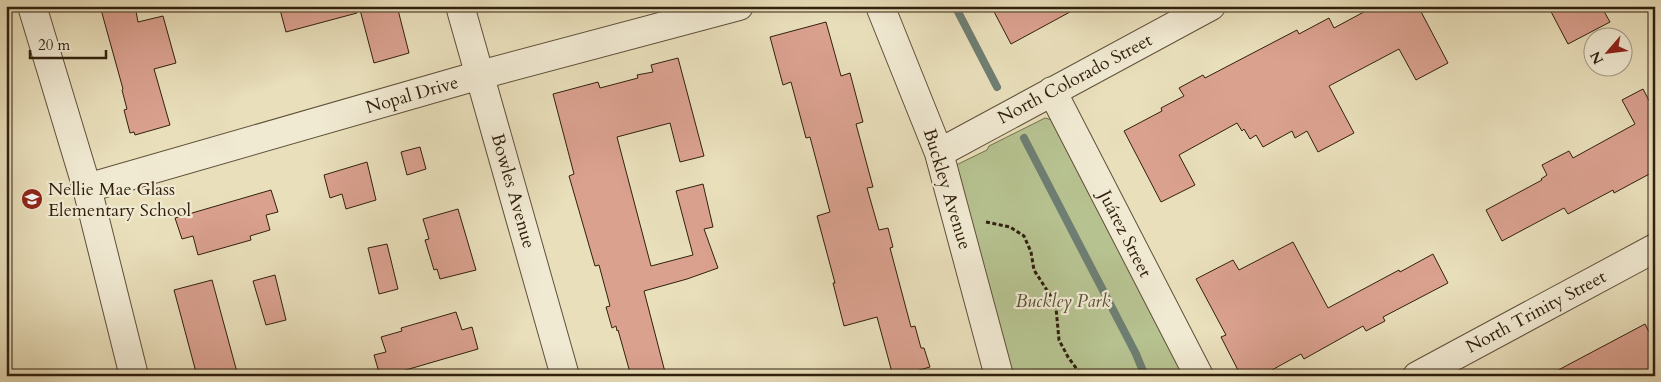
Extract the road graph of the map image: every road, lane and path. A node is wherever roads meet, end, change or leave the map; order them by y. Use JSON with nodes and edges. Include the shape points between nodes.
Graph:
{"nodes":[{"id":1,"x":32,"y":6,"type":"edge"},
{"id":2,"x":460,"y":6,"type":"edge"},
{"id":3,"x":739,"y":6,"type":"edge"},
{"id":4,"x":880,"y":6,"type":"edge"},
{"id":5,"x":1211,"y":6,"type":"edge"},
{"id":6,"x":480,"y":75,"type":"junction"},
{"id":7,"x":1052,"y":91,"type":"junction"},
{"id":8,"x":939,"y":153,"type":"junction"},
{"id":9,"x":86,"y":188,"type":"junction"},
{"id":10,"x":986,"y":222,"type":"dead end"},
{"id":11,"x":1655,"y":248,"type":"edge"},
{"id":12,"x":134,"y":376,"type":"edge"},
{"id":13,"x":565,"y":376,"type":"edge"},
{"id":14,"x":1000,"y":376,"type":"edge"},
{"id":15,"x":1082,"y":376,"type":"edge"},
{"id":16,"x":1199,"y":376,"type":"edge"},
{"id":17,"x":1417,"y":376,"type":"edge"}],
"edges":[{"from":1,"to":9,"type":"street"},
{"from":2,"to":6,"type":"street","name":"Bowles Avenue"},
{"from":3,"to":6,"type":"street","name":"Nopal Drive"},
{"from":4,"to":8,"type":"street","name":"Buckley Avenue"},
{"from":5,"to":7,"type":"street","name":"North Colorado Street"},
{"from":6,"to":9,"type":"street","name":"Nopal Drive"},
{"from":6,"to":13,"type":"street","name":"Bowles Avenue"},
{"from":7,"to":8,"type":"street","name":"North Colorado Street"},
{"from":7,"to":16,"type":"street","name":"Juárez Street"},
{"from":8,"to":14,"type":"street","name":"Buckley Avenue"},
{"from":9,"to":12,"type":"street"},
{"from":10,"to":15,"type":"path","via":[[1010,227],[1024,236],[1034,270],[1056,308],[1060,340]]},
{"from":11,"to":17,"type":"street","name":"North Trinity Street"}]}
